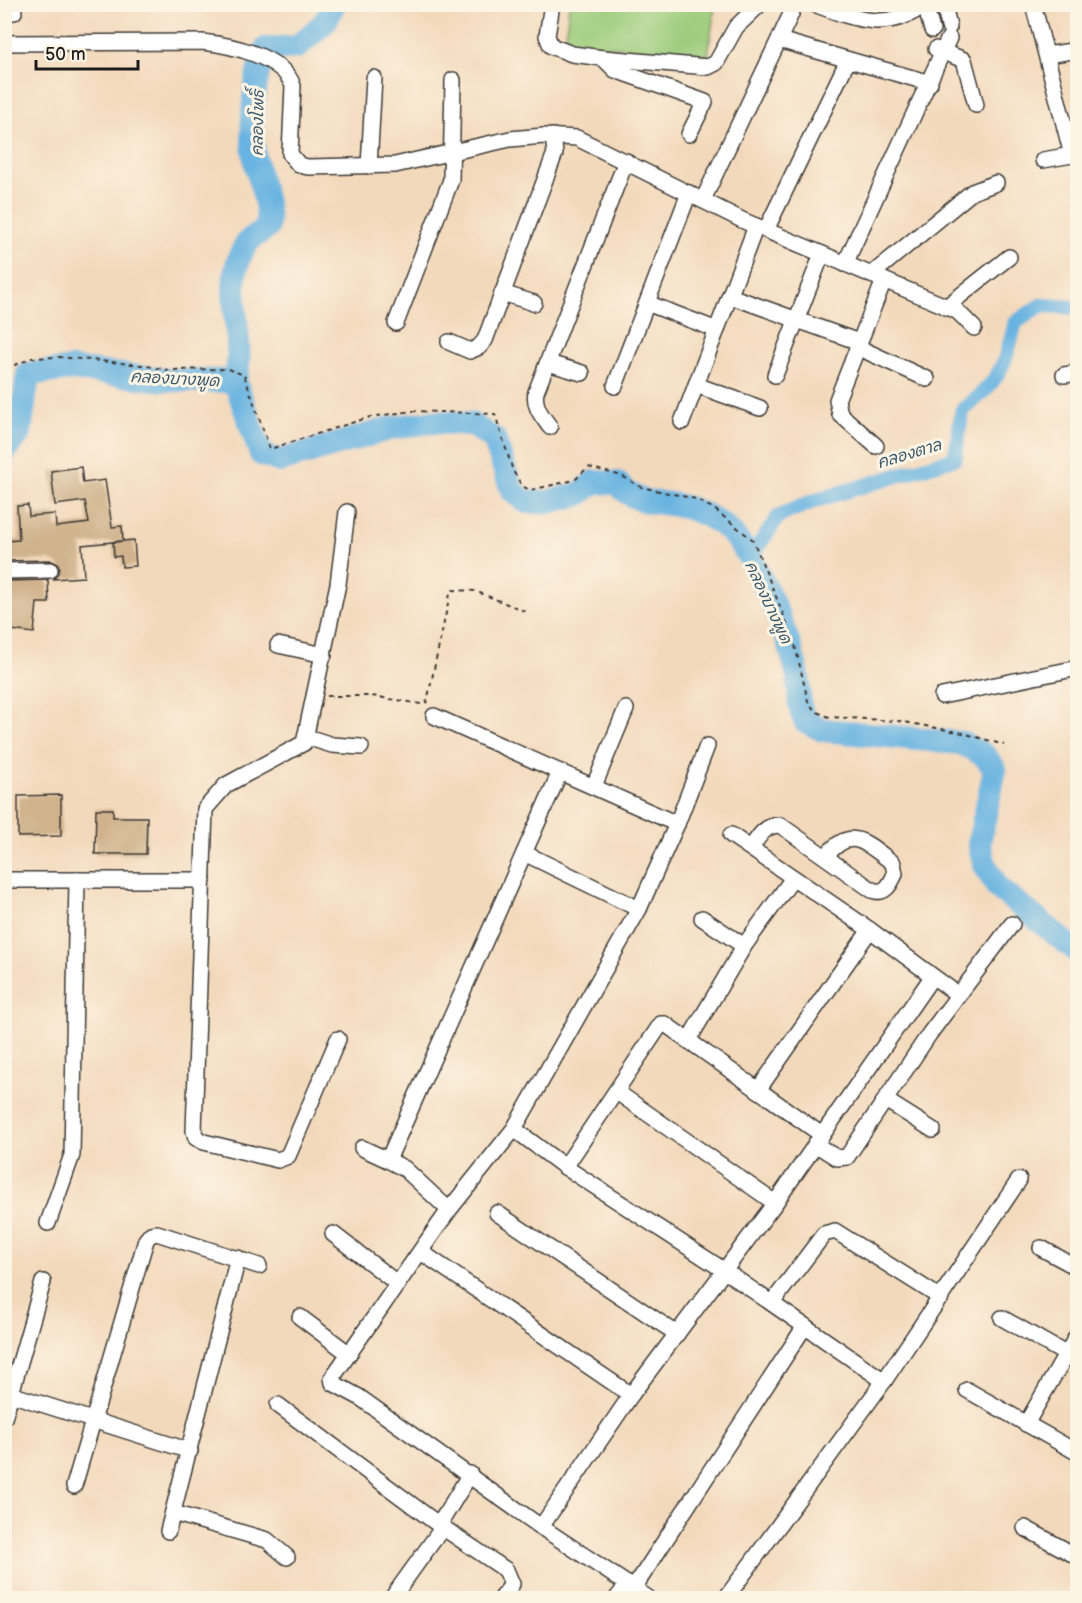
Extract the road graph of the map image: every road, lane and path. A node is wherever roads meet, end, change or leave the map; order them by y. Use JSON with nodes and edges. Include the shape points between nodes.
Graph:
{"nodes":[{"id":1,"x":552,"y":4,"type":"edge"},
{"id":2,"x":760,"y":4,"type":"edge"},
{"id":3,"x":814,"y":4,"type":"edge"},
{"id":4,"x":944,"y":4,"type":"edge"},
{"id":5,"x":1033,"y":4,"type":"edge"},
{"id":6,"x":925,"y":5,"type":"edge"},
{"id":7,"x":791,"y":14,"type":"dead end"},
{"id":8,"x":779,"y":40,"type":"junction"},
{"id":9,"x":4,"y":43,"type":"edge"},
{"id":10,"x":940,"y":43,"type":"junction"},
{"id":11,"x":1077,"y":50,"type":"edge"},
{"id":12,"x":1047,"y":55,"type":"junction"},
{"id":13,"x":603,"y":58,"type":"junction"},
{"id":14,"x":848,"y":60,"type":"junction"},
{"id":15,"x":374,"y":78,"type":"dead end"},
{"id":16,"x":453,"y":80,"type":"dead end"},
{"id":17,"x":930,"y":83,"type":"junction"},
{"id":18,"x":976,"y":105,"type":"dead end"},
{"id":19,"x":689,"y":134,"type":"dead end"},
{"id":20,"x":553,"y":136,"type":"junction"},
{"id":21,"x":450,"y":153,"type":"junction"},
{"id":22,"x":1075,"y":154,"type":"edge"},
{"id":23,"x":626,"y":160,"type":"junction"},
{"id":24,"x":1043,"y":160,"type":"dead end"},
{"id":25,"x":369,"y":166,"type":"junction"},
{"id":26,"x":996,"y":183,"type":"dead end"},
{"id":27,"x":689,"y":193,"type":"junction"},
{"id":28,"x":703,"y":200,"type":"junction"},
{"id":29,"x":761,"y":228,"type":"junction"},
{"id":30,"x":822,"y":254,"type":"junction"},
{"id":31,"x":1009,"y":257,"type":"dead end"},
{"id":32,"x":845,"y":264,"type":"junction"},
{"id":33,"x":878,"y":278,"type":"junction"},
{"id":34,"x":502,"y":293,"type":"junction"},
{"id":35,"x":730,"y":296,"type":"junction"},
{"id":36,"x":534,"y":303,"type":"dead end"},
{"id":37,"x":647,"y":303,"type":"junction"},
{"id":38,"x":946,"y":307,"type":"junction"},
{"id":39,"x":796,"y":320,"type":"junction"},
{"id":40,"x":396,"y":323,"type":"dead end"},
{"id":41,"x":974,"y":328,"type":"dead end"},
{"id":42,"x":717,"y":330,"type":"junction"},
{"id":43,"x":449,"y":342,"type":"dead end"},
{"id":44,"x":858,"y":344,"type":"junction"},
{"id":45,"x":548,"y":363,"type":"junction"},
{"id":46,"x":582,"y":373,"type":"dead end"},
{"id":47,"x":775,"y":375,"type":"dead end"},
{"id":48,"x":927,"y":379,"type":"dead end"},
{"id":49,"x":696,"y":385,"type":"junction"},
{"id":50,"x":615,"y":386,"type":"dead end"},
{"id":51,"x":760,"y":408,"type":"dead end"},
{"id":52,"x":682,"y":422,"type":"dead end"},
{"id":53,"x":4,"y":425,"type":"edge"},
{"id":54,"x":550,"y":427,"type":"dead end"},
{"id":55,"x":876,"y":446,"type":"dead end"},
{"id":56,"x":348,"y":512,"type":"dead end"},
{"id":57,"x":50,"y":570,"type":"dead end"},
{"id":58,"x":4,"y":571,"type":"edge"},
{"id":59,"x":526,"y":612,"type":"dead end"},
{"id":60,"x":278,"y":645,"type":"dead end"},
{"id":61,"x":324,"y":655,"type":"junction"},
{"id":62,"x":1077,"y":668,"type":"edge"},
{"id":63,"x":315,"y":696,"type":"junction"},
{"id":64,"x":942,"y":696,"type":"dead end"},
{"id":65,"x":626,"y":709,"type":"dead end"},
{"id":66,"x":434,"y":716,"type":"dead end"},
{"id":67,"x":307,"y":737,"type":"junction"},
{"id":68,"x":1004,"y":745,"type":"dead end"},
{"id":69,"x":707,"y":746,"type":"dead end"},
{"id":70,"x":361,"y":747,"type":"dead end"},
{"id":71,"x":560,"y":772,"type":"junction"},
{"id":72,"x":594,"y":786,"type":"junction"},
{"id":73,"x":677,"y":824,"type":"junction"},
{"id":74,"x":732,"y":835,"type":"dead end"},
{"id":75,"x":751,"y":848,"type":"junction"},
{"id":76,"x":524,"y":853,"type":"junction"},
{"id":77,"x":827,"y":855,"type":"dead end"},
{"id":78,"x":793,"y":878,"type":"junction"},
{"id":79,"x":4,"y":880,"type":"edge"},
{"id":80,"x":78,"y":880,"type":"junction"},
{"id":81,"x":203,"y":880,"type":"junction"},
{"id":82,"x":639,"y":909,"type":"junction"},
{"id":83,"x":702,"y":918,"type":"dead end"},
{"id":84,"x":1012,"y":924,"type":"dead end"},
{"id":85,"x":870,"y":930,"type":"junction"},
{"id":86,"x":744,"y":946,"type":"junction"},
{"id":87,"x":932,"y":977,"type":"junction"},
{"id":88,"x":957,"y":994,"type":"junction"},
{"id":89,"x":338,"y":1039,"type":"dead end"},
{"id":90,"x":688,"y":1041,"type":"junction"},
{"id":91,"x":758,"y":1089,"type":"junction"},
{"id":92,"x":617,"y":1092,"type":"junction"},
{"id":93,"x":887,"y":1101,"type":"junction"},
{"id":94,"x":514,"y":1129,"type":"junction"},
{"id":95,"x":933,"y":1131,"type":"dead end"},
{"id":96,"x":819,"y":1139,"type":"junction"},
{"id":97,"x":362,"y":1148,"type":"dead end"},
{"id":98,"x":388,"y":1160,"type":"junction"},
{"id":99,"x":566,"y":1167,"type":"junction"},
{"id":100,"x":1018,"y":1180,"type":"dead end"},
{"id":101,"x":775,"y":1203,"type":"junction"},
{"id":102,"x":449,"y":1210,"type":"junction"},
{"id":103,"x":497,"y":1213,"type":"dead end"},
{"id":104,"x":48,"y":1223,"type":"dead end"},
{"id":105,"x":333,"y":1234,"type":"dead end"},
{"id":106,"x":1041,"y":1248,"type":"dead end"},
{"id":107,"x":421,"y":1251,"type":"junction"},
{"id":108,"x":238,"y":1258,"type":"junction"},
{"id":109,"x":259,"y":1266,"type":"dead end"},
{"id":110,"x":1077,"y":1268,"type":"edge"},
{"id":111,"x":725,"y":1271,"type":"junction"},
{"id":112,"x":43,"y":1282,"type":"dead end"},
{"id":113,"x":398,"y":1284,"type":"junction"},
{"id":114,"x":941,"y":1298,"type":"junction"},
{"id":115,"x":772,"y":1304,"type":"junction"},
{"id":116,"x":300,"y":1317,"type":"dead end"},
{"id":117,"x":1002,"y":1318,"type":"dead end"},
{"id":118,"x":805,"y":1326,"type":"junction"},
{"id":119,"x":677,"y":1334,"type":"junction"},
{"id":120,"x":1077,"y":1334,"type":"edge"},
{"id":121,"x":348,"y":1353,"type":"junction"},
{"id":122,"x":1071,"y":1357,"type":"edge"},
{"id":123,"x":884,"y":1381,"type":"junction"},
{"id":124,"x":968,"y":1390,"type":"dead end"},
{"id":125,"x":8,"y":1393,"type":"edge"},
{"id":126,"x":631,"y":1395,"type":"junction"},
{"id":127,"x":278,"y":1405,"type":"dead end"},
{"id":128,"x":4,"y":1418,"type":"edge"},
{"id":129,"x":94,"y":1418,"type":"junction"},
{"id":130,"x":1026,"y":1424,"type":"junction"},
{"id":131,"x":190,"y":1451,"type":"junction"},
{"id":132,"x":1077,"y":1453,"type":"edge"},
{"id":133,"x":470,"y":1474,"type":"junction"},
{"id":134,"x":74,"y":1486,"type":"dead end"},
{"id":135,"x":173,"y":1513,"type":"junction"},
{"id":136,"x":441,"y":1526,"type":"junction"},
{"id":137,"x":542,"y":1527,"type":"junction"},
{"id":138,"x":1025,"y":1528,"type":"dead end"},
{"id":139,"x":168,"y":1531,"type":"dead end"},
{"id":140,"x":287,"y":1557,"type":"dead end"},
{"id":141,"x":1077,"y":1557,"type":"edge"},
{"id":142,"x":631,"y":1586,"type":"junction"},
{"id":143,"x":392,"y":1599,"type":"edge"},
{"id":144,"x":502,"y":1599,"type":"edge"},
{"id":145,"x":617,"y":1599,"type":"edge"},
{"id":146,"x":648,"y":1599,"type":"edge"},
{"id":147,"x":726,"y":1599,"type":"edge"}],
"edges":[{"from":1,"to":13,"type":"street","via":[[547,36],[550,46]]},
{"from":2,"to":13,"type":"street","via":[[736,27],[716,63],[708,67]]},
{"from":3,"to":6,"type":"street","via":[[861,21],[875,22],[896,19]]},
{"from":4,"to":10,"type":"street"},
{"from":5,"to":12,"type":"street"},
{"from":6,"to":10,"type":"street"},
{"from":7,"to":8,"type":"street"},
{"from":8,"to":14,"type":"street"},
{"from":8,"to":28,"type":"street"},
{"from":9,"to":25,"type":"street","via":[[202,42],[235,49],[287,73],[293,86],[288,147],[294,161],[308,167]]},
{"from":10,"to":17,"type":"street"},
{"from":10,"to":18,"type":"street","via":[[964,60]]},
{"from":11,"to":12,"type":"street"},
{"from":12,"to":22,"type":"street"},
{"from":13,"to":19,"type":"street","via":[[615,70],[705,102]]},
{"from":14,"to":17,"type":"street"},
{"from":14,"to":29,"type":"street"},
{"from":15,"to":25,"type":"street"},
{"from":16,"to":21,"type":"street"},
{"from":17,"to":32,"type":"street"},
{"from":20,"to":21,"type":"street","via":[[510,139]]},
{"from":20,"to":23,"type":"street","via":[[589,142]]},
{"from":20,"to":34,"type":"street","via":[[555,153]]},
{"from":21,"to":25,"type":"street","via":[[406,164]]},
{"from":21,"to":40,"type":"street","via":[[447,193]]},
{"from":22,"to":24,"type":"street"},
{"from":23,"to":27,"type":"street"},
{"from":23,"to":45,"type":"street"},
{"from":26,"to":33,"type":"street","via":[[972,192]]},
{"from":27,"to":28,"type":"street"},
{"from":27,"to":37,"type":"street"},
{"from":28,"to":29,"type":"street"},
{"from":29,"to":30,"type":"street"},
{"from":29,"to":35,"type":"street"},
{"from":30,"to":32,"type":"street"},
{"from":30,"to":39,"type":"street"},
{"from":31,"to":38,"type":"street"},
{"from":32,"to":33,"type":"street"},
{"from":33,"to":38,"type":"street"},
{"from":33,"to":44,"type":"street"},
{"from":34,"to":36,"type":"street"},
{"from":34,"to":43,"type":"street","via":[[482,344],[470,351]]},
{"from":35,"to":39,"type":"street"},
{"from":35,"to":42,"type":"street"},
{"from":37,"to":42,"type":"street"},
{"from":37,"to":50,"type":"street"},
{"from":38,"to":41,"type":"street","via":[[962,315]]},
{"from":39,"to":44,"type":"street"},
{"from":39,"to":47,"type":"street"},
{"from":42,"to":49,"type":"street"},
{"from":44,"to":48,"type":"street"},
{"from":44,"to":55,"type":"street","via":[[838,396],[838,410]]},
{"from":45,"to":46,"type":"street"},
{"from":45,"to":54,"type":"street","via":[[534,399]]},
{"from":49,"to":51,"type":"street"},
{"from":49,"to":52,"type":"street"},
{"from":53,"to":68,"type":"path","via":[[10,367],[32,358],[168,370],[228,369],[244,375],[270,449],[370,417],[413,411],[495,414],[513,471],[522,486],[530,490],[575,480],[588,467],[622,476],[641,487],[696,499],[753,540],[794,641],[808,701],[815,711],[828,717],[899,721]]},
{"from":56,"to":61,"type":"street"},
{"from":57,"to":58,"type":"street"},
{"from":59,"to":63,"type":"path","via":[[475,591],[453,590],[427,702],[372,696]]},
{"from":60,"to":61,"type":"street"},
{"from":61,"to":63,"type":"street"},
{"from":62,"to":64,"type":"street"},
{"from":63,"to":67,"type":"street"},
{"from":65,"to":72,"type":"street"},
{"from":66,"to":71,"type":"street"},
{"from":67,"to":70,"type":"street","via":[[332,745]]},
{"from":67,"to":81,"type":"street","via":[[301,746],[242,775],[214,796],[205,809]]},
{"from":69,"to":73,"type":"street"},
{"from":71,"to":72,"type":"street"},
{"from":71,"to":76,"type":"street"},
{"from":72,"to":73,"type":"street"},
{"from":73,"to":82,"type":"street"},
{"from":74,"to":75,"type":"street"},
{"from":75,"to":77,"type":"street","via":[[763,831],[780,825]]},
{"from":75,"to":78,"type":"street"},
{"from":76,"to":82,"type":"street"},
{"from":76,"to":98,"type":"street"},
{"from":78,"to":85,"type":"street"},
{"from":78,"to":86,"type":"street"},
{"from":79,"to":80,"type":"street"},
{"from":80,"to":81,"type":"street"},
{"from":80,"to":104,"type":"street","via":[[72,1155]]},
{"from":81,"to":89,"type":"street","via":[[196,1138],[278,1160],[288,1156]]},
{"from":82,"to":94,"type":"street"},
{"from":83,"to":86,"type":"street"},
{"from":84,"to":88,"type":"street"},
{"from":85,"to":87,"type":"street"},
{"from":85,"to":91,"type":"street"},
{"from":86,"to":90,"type":"street"},
{"from":87,"to":88,"type":"street"},
{"from":87,"to":96,"type":"street"},
{"from":88,"to":93,"type":"street"},
{"from":90,"to":91,"type":"street"},
{"from":90,"to":92,"type":"street","via":[[661,1024]]},
{"from":91,"to":96,"type":"street"},
{"from":92,"to":99,"type":"street"},
{"from":92,"to":101,"type":"street"},
{"from":93,"to":95,"type":"street"},
{"from":93,"to":96,"type":"street","via":[[847,1157],[837,1158]]},
{"from":94,"to":99,"type":"street"},
{"from":94,"to":102,"type":"street"},
{"from":96,"to":101,"type":"street"},
{"from":97,"to":98,"type":"street"},
{"from":98,"to":102,"type":"street","via":[[405,1169]]},
{"from":99,"to":111,"type":"street"},
{"from":100,"to":114,"type":"street"},
{"from":101,"to":111,"type":"street"},
{"from":102,"to":107,"type":"street"},
{"from":103,"to":119,"type":"street"},
{"from":105,"to":113,"type":"street"},
{"from":106,"to":110,"type":"street"},
{"from":107,"to":113,"type":"street"},
{"from":107,"to":126,"type":"street"},
{"from":108,"to":109,"type":"street"},
{"from":108,"to":129,"type":"street","via":[[151,1234],[146,1240]]},
{"from":108,"to":131,"type":"street"},
{"from":111,"to":115,"type":"street"},
{"from":111,"to":119,"type":"street"},
{"from":112,"to":125,"type":"street"},
{"from":113,"to":121,"type":"street"},
{"from":114,"to":115,"type":"street","via":[[836,1231],[824,1234]]},
{"from":114,"to":123,"type":"street"},
{"from":115,"to":118,"type":"street"},
{"from":116,"to":121,"type":"street"},
{"from":117,"to":122,"type":"street"},
{"from":118,"to":123,"type":"street"},
{"from":118,"to":142,"type":"street"},
{"from":119,"to":126,"type":"street"},
{"from":120,"to":122,"type":"street"},
{"from":121,"to":133,"type":"street","via":[[334,1373],[333,1383],[359,1396]]},
{"from":122,"to":130,"type":"street"},
{"from":123,"to":147,"type":"street"},
{"from":124,"to":130,"type":"street"},
{"from":125,"to":128,"type":"street"},
{"from":125,"to":129,"type":"street"},
{"from":126,"to":137,"type":"street"},
{"from":127,"to":136,"type":"street"},
{"from":129,"to":131,"type":"street"},
{"from":129,"to":134,"type":"street"},
{"from":130,"to":132,"type":"street"},
{"from":131,"to":135,"type":"street"},
{"from":133,"to":136,"type":"street"},
{"from":133,"to":137,"type":"street"},
{"from":135,"to":139,"type":"street"},
{"from":135,"to":140,"type":"street","via":[[267,1540]]},
{"from":136,"to":143,"type":"street"},
{"from":136,"to":144,"type":"street","via":[[506,1570],[512,1584]]},
{"from":137,"to":142,"type":"street"},
{"from":138,"to":141,"type":"street"},
{"from":142,"to":145,"type":"street"},
{"from":142,"to":146,"type":"street"}]}
